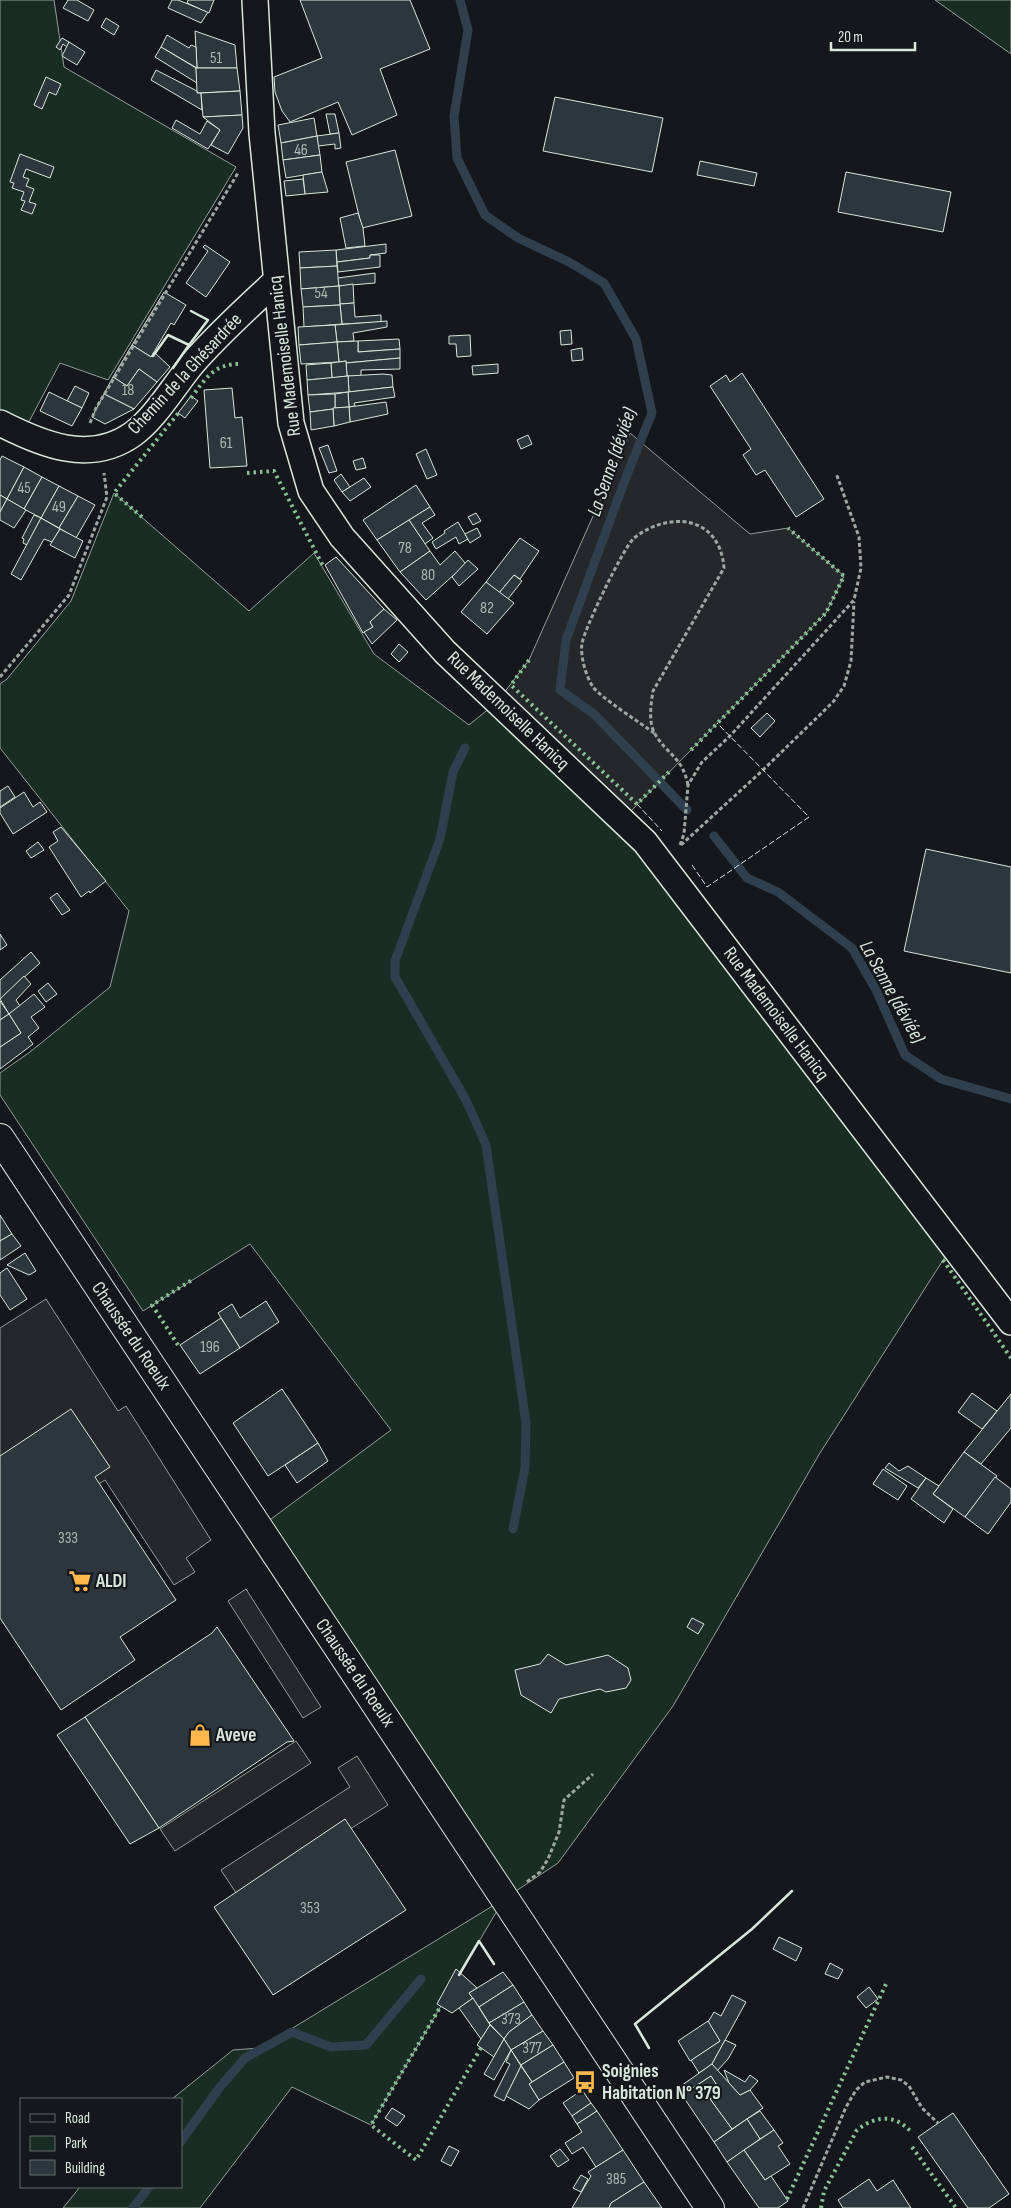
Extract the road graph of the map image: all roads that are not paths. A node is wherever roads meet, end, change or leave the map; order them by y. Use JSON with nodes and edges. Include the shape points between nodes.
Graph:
{"nodes":[{"id":1,"x":255,"y":0,"type":"edge"},
{"id":2,"x":276,"y":281,"type":"junction"},
{"id":3,"x":0,"y":423,"type":"edge"},
{"id":4,"x":0,"y":1138,"type":"edge"},
{"id":5,"x":1011,"y":1322,"type":"edge"},
{"id":6,"x":710,"y":2208,"type":"edge"}],
"edges":[{"from":1,"to":2,"type":"street","name":"Rue Mademoiselle Hanicq","via":[[262,133]]},
{"from":2,"to":3,"type":"street","name":"Chemin de la Ghésardrée","via":[[198,357],[143,424],[122,440],[101,448],[64,449],[38,442]]},
{"from":2,"to":5,"type":"street","name":"Rue Mademoiselle Hanicq","via":[[290,423],[311,491],[325,514],[445,652],[622,819],[660,862]]},
{"from":4,"to":6,"type":"main road","name":"Chaussée du Roeulx"}]}
